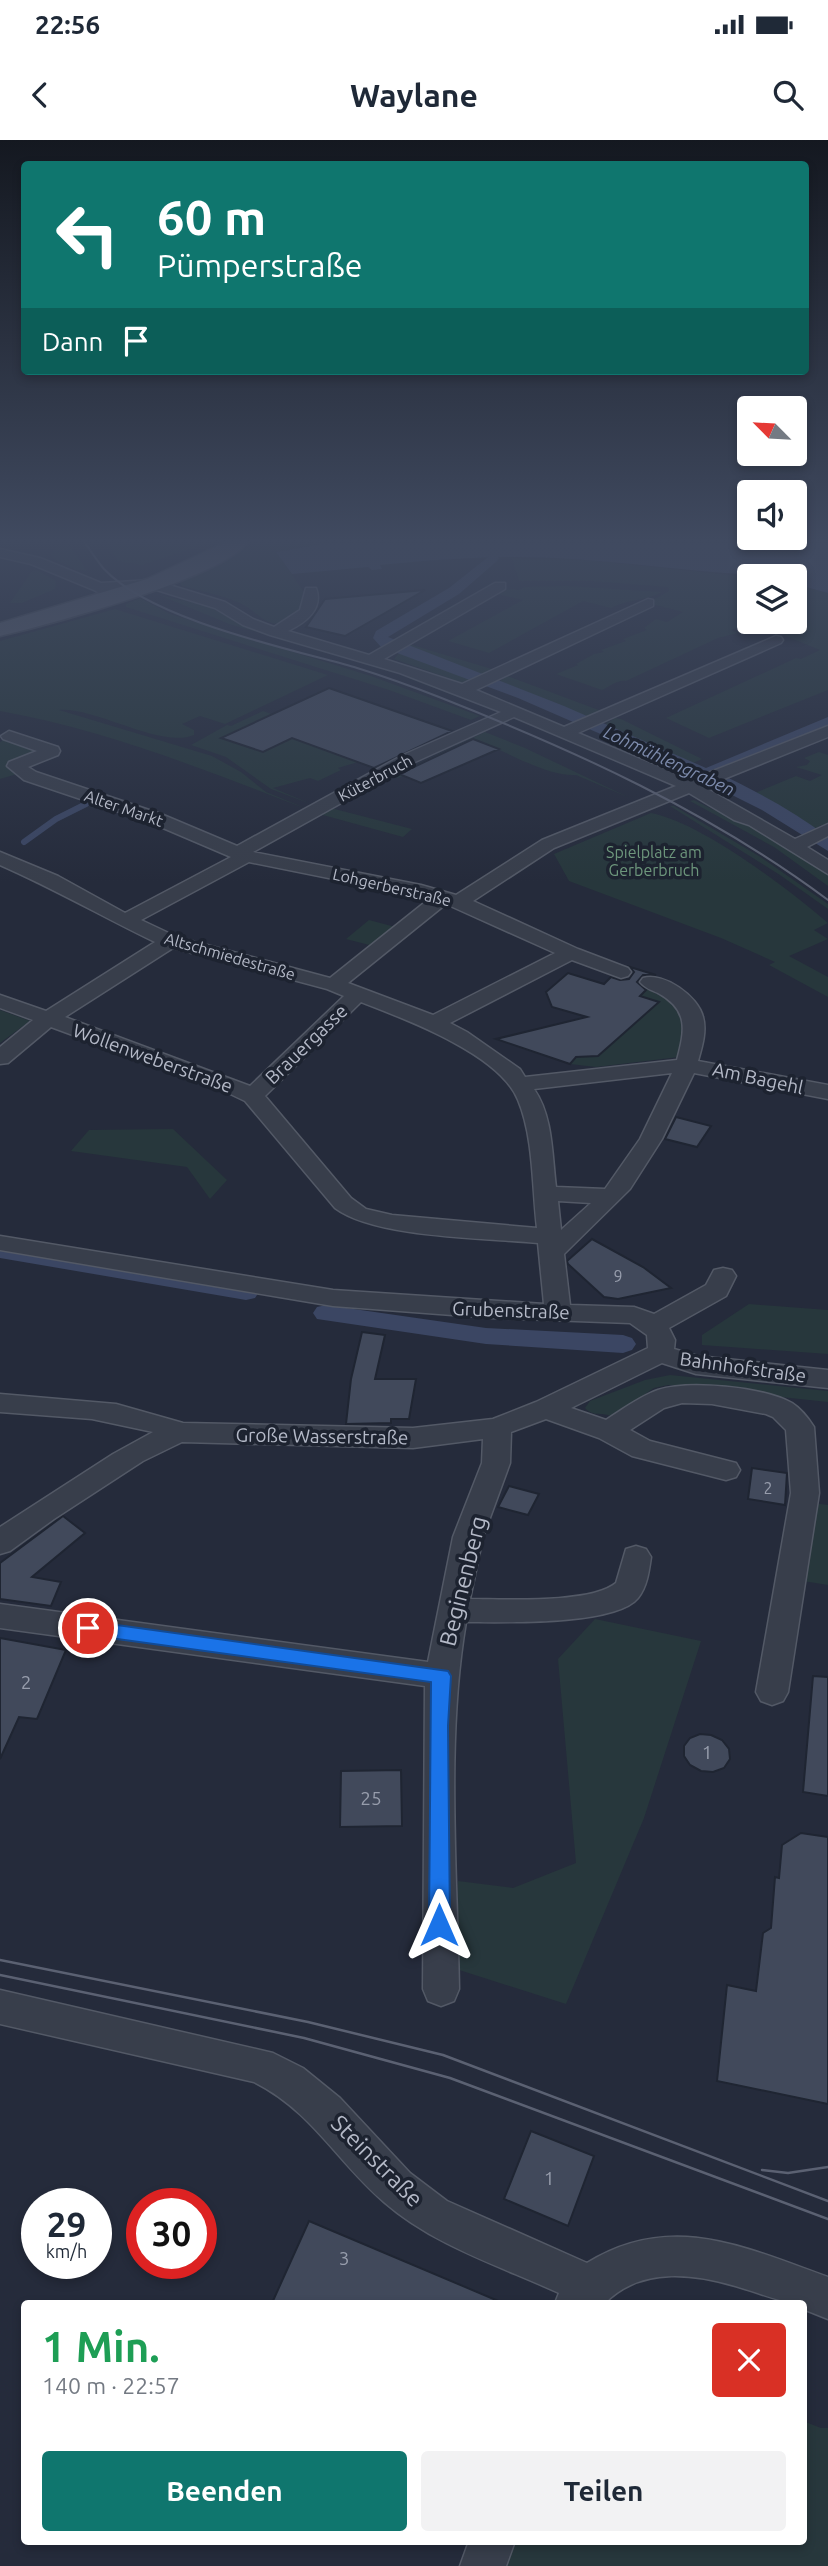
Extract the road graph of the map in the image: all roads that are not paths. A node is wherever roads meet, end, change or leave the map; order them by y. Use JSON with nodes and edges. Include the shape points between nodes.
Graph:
{"nodes":[{"id":1,"x":369,"y":656,"type":"edge"},
{"id":2,"x":379,"y":656,"type":"edge"},
{"id":3,"x":536,"y":656,"type":"edge"},
{"id":4,"x":740,"y":656,"type":"edge"},
{"id":5,"x":376,"y":658,"type":"junction"},
{"id":6,"x":496,"y":675,"type":"joint"},
{"id":7,"x":470,"y":687,"type":"junction"},
{"id":8,"x":516,"y":711,"type":"junction"},
{"id":9,"x":610,"y":714,"type":"joint"},
{"id":10,"x":805,"y":722,"type":"dead end"},
{"id":11,"x":574,"y":728,"type":"junction"},
{"id":12,"x":828,"y":731,"type":"edge"},
{"id":13,"x":9,"y":736,"type":"dead end"},
{"id":14,"x":30,"y":776,"type":"junction"},
{"id":15,"x":696,"y":777,"type":"junction"},
{"id":16,"x":10,"y":781,"type":"dead end"},
{"id":17,"x":826,"y":830,"type":"edge"},
{"id":18,"x":801,"y":842,"type":"junction"},
{"id":19,"x":242,"y":854,"type":"junction"},
{"id":20,"x":0,"y":858,"type":"edge"},
{"id":21,"x":828,"y":868,"type":"edge"},
{"id":22,"x":451,"y":899,"type":"junction"},
{"id":23,"x":125,"y":921,"type":"junction"},
{"id":24,"x":170,"y":941,"type":"junction"},
{"id":25,"x":571,"y":953,"type":"junction"},
{"id":26,"x":621,"y":972,"type":"dead end"},
{"id":27,"x":650,"y":982,"type":"dead end"},
{"id":28,"x":334,"y":985,"type":"junction"},
{"id":29,"x":359,"y":993,"type":"junction"},
{"id":30,"x":0,"y":1001,"type":"edge"},
{"id":31,"x":48,"y":1020,"type":"junction"},
{"id":32,"x":434,"y":1023,"type":"junction"},
{"id":33,"x":0,"y":1058,"type":"edge"},
{"id":34,"x":688,"y":1065,"type":"junction"},
{"id":35,"x":521,"y":1084,"type":"junction"},
{"id":36,"x":828,"y":1092,"type":"edge"},
{"id":37,"x":253,"y":1096,"type":"junction"},
{"id":38,"x":545,"y":1193,"type":"junction"},
{"id":39,"x":611,"y":1196,"type":"junction"},
{"id":40,"x":0,"y":1243,"type":"edge"},
{"id":41,"x":549,"y":1244,"type":"junction"},
{"id":42,"x":0,"y":1258,"type":"edge"},
{"id":43,"x":723,"y":1276,"type":"dead end"},
{"id":44,"x":333,"y":1298,"type":"junction"},
{"id":45,"x":558,"y":1313,"type":"junction"},
{"id":46,"x":654,"y":1325,"type":"junction"},
{"id":47,"x":659,"y":1353,"type":"junction"},
{"id":48,"x":828,"y":1378,"type":"edge"},
{"id":49,"x":0,"y":1403,"type":"edge"},
{"id":50,"x":546,"y":1409,"type":"junction"},
{"id":51,"x":499,"y":1427,"type":"junction"},
{"id":52,"x":609,"y":1431,"type":"junction"},
{"id":53,"x":180,"y":1432,"type":"junction"},
{"id":54,"x":726,"y":1470,"type":"dead end"},
{"id":55,"x":0,"y":1543,"type":"edge"},
{"id":56,"x":636,"y":1557,"type":"dead end"},
{"id":57,"x":452,"y":1611,"type":"junction"},
{"id":58,"x":0,"y":1616,"type":"edge"},
{"id":59,"x":441,"y":1676,"type":"junction"},
{"id":60,"x":772,"y":1692,"type":"dead end"},
{"id":61,"x":441,"y":1989,"type":"dead end"},
{"id":62,"x":0,"y":2007,"type":"edge"},
{"id":63,"x":583,"y":2294,"type":"edge"},
{"id":64,"x":828,"y":2298,"type":"edge"},
{"id":65,"x":491,"y":2545,"type":"edge"},
{"id":66,"x":483,"y":2566,"type":"edge"}],
"edges":[{"from":1,"to":5,"type":"street"},
{"from":2,"to":5,"type":"street"},
{"from":3,"to":6,"type":"street"},
{"from":4,"to":9,"type":"street"},
{"from":5,"to":7,"type":"street"},
{"from":6,"to":7,"type":"street"},
{"from":7,"to":8,"type":"street"},
{"from":8,"to":11,"type":"street"},
{"from":8,"to":19,"type":"street","name":"Küterbruch","via":[[363,782]]},
{"from":9,"to":11,"type":"street"},
{"from":10,"to":15,"type":"street"},
{"from":11,"to":15,"type":"street"},
{"from":12,"to":15,"type":"street"},
{"from":13,"to":14,"type":"street","via":[[52,751],[15,766]]},
{"from":14,"to":16,"type":"street"},
{"from":14,"to":19,"type":"street","name":"Alter Markt","via":[[155,818]]},
{"from":15,"to":18,"type":"street","via":[[746,809],[755,821]]},
{"from":15,"to":22,"type":"street","via":[[548,844]]},
{"from":17,"to":18,"type":"street"},
{"from":18,"to":21,"type":"street"},
{"from":19,"to":22,"type":"street","name":"Lohgerberstraße"},
{"from":19,"to":23,"type":"street","name":"Küterbruch"},
{"from":20,"to":23,"type":"street","name":"Altschmiedestraße"},
{"from":22,"to":25,"type":"street","name":"Lohgerberstraße"},
{"from":22,"to":28,"type":"street"},
{"from":23,"to":24,"type":"street","name":"Altschmiedestraße"},
{"from":24,"to":28,"type":"street","name":"Altschmiedestraße"},
{"from":24,"to":31,"type":"street"},
{"from":25,"to":26,"type":"street","name":"Lohgerberstraße"},
{"from":25,"to":32,"type":"street"},
{"from":27,"to":34,"type":"street","via":[[689,1008],[695,1028]]},
{"from":28,"to":29,"type":"street","name":"Altschmiedestraße"},
{"from":29,"to":32,"type":"street","name":"Altschmiedestraße"},
{"from":29,"to":37,"type":"street","name":"Brauergasse"},
{"from":30,"to":31,"type":"street","name":"Wollenweberstraße"},
{"from":31,"to":33,"type":"street"},
{"from":31,"to":37,"type":"street","name":"Wollenweberstraße"},
{"from":32,"to":35,"type":"street","name":"Altschmiedestraße","via":[[485,1052]]},
{"from":34,"to":35,"type":"street","name":"Am Bagehl"},
{"from":34,"to":36,"type":"street","name":"Am Bagehl"},
{"from":34,"to":39,"type":"street","via":[[647,1144]]},
{"from":35,"to":38,"type":"street","via":[[538,1129]]},
{"from":37,"to":41,"type":"street","name":"Wollenweberstraße","via":[[343,1203],[358,1214]]},
{"from":38,"to":39,"type":"street"},
{"from":38,"to":41,"type":"street"},
{"from":39,"to":41,"type":"street"},
{"from":40,"to":44,"type":"street","name":"Grubenstraße"},
{"from":41,"to":45,"type":"street"},
{"from":42,"to":44,"type":"street","name":"Grubenstraße","via":[[257,1302]]},
{"from":43,"to":46,"type":"street","via":[[716,1290]]},
{"from":44,"to":45,"type":"street","name":"Grubenstraße"},
{"from":45,"to":46,"type":"street","name":"Grubenstraße","via":[[634,1315]]},
{"from":46,"to":47,"type":"street","via":[[663,1337]]},
{"from":47,"to":48,"type":"street","name":"Bahnhofstraße","via":[[696,1365]]},
{"from":47,"to":50,"type":"street","name":"Große Wasserstraße"},
{"from":49,"to":53,"type":"street","via":[[123,1417]]},
{"from":50,"to":51,"type":"street","name":"Große Wasserstraße"},
{"from":50,"to":52,"type":"street"},
{"from":51,"to":53,"type":"street","name":"Große Wasserstraße","via":[[413,1438]]},
{"from":51,"to":57,"type":"street","name":"Beginenberg","via":[[496,1463],[468,1537]]},
{"from":52,"to":54,"type":"street","via":[[642,1449]]},
{"from":52,"to":60,"type":"street","via":[[652,1403],[681,1394],[772,1406],[800,1427],[805,1493]]},
{"from":53,"to":55,"type":"street","name":"Große Wasserstraße","via":[[136,1453]]},
{"from":56,"to":57,"type":"street","via":[[625,1593],[602,1604]]},
{"from":57,"to":59,"type":"street","name":"Beginenberg"},
{"from":58,"to":59,"type":"street"},
{"from":59,"to":61,"type":"street","name":"Beginenberg"},
{"from":62,"to":63,"type":"street","name":"Steinstraße","via":[[260,2066],[290,2081],[326,2110],[396,2187],[433,2215]]},
{"from":63,"to":64,"type":"street","name":"Steinstraße","via":[[606,2273],[630,2262],[656,2254],[685,2254]]},
{"from":65,"to":66,"type":"street"}]}
